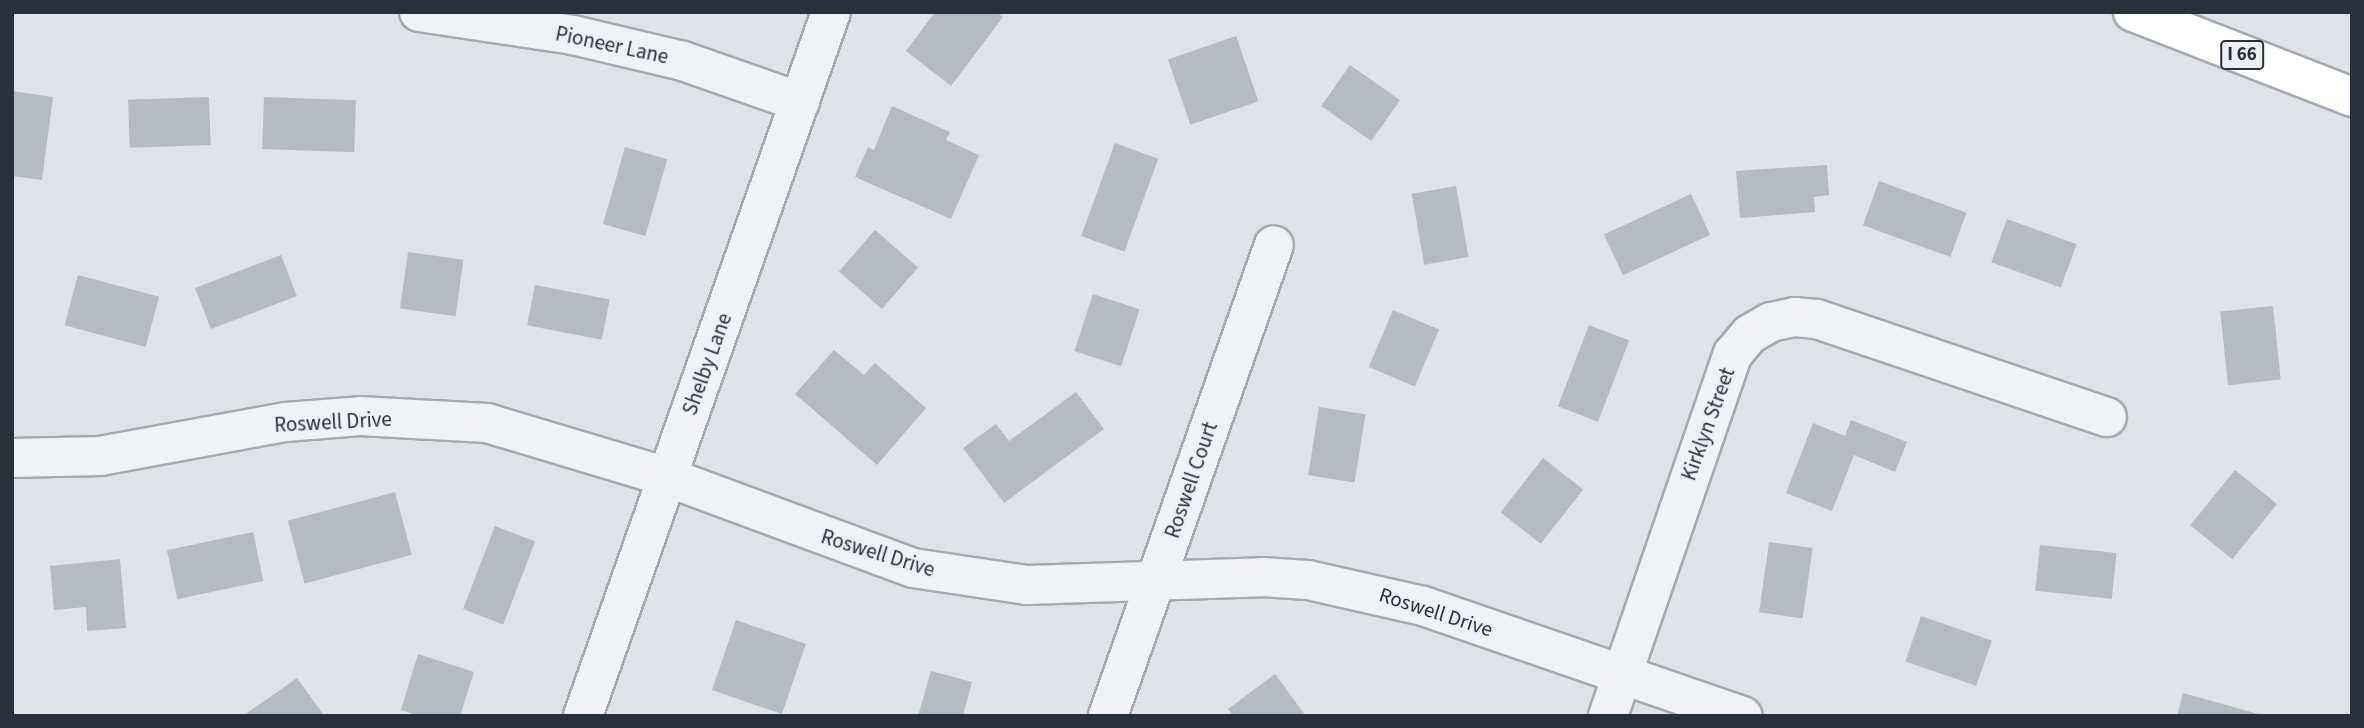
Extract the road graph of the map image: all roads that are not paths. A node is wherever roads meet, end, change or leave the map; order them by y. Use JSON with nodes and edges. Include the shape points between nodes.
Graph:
{"nodes":[{"id":1,"x":419,"y":12,"type":"edge"},
{"id":2,"x":831,"y":12,"type":"edge"},
{"id":3,"x":2133,"y":12,"type":"edge"},
{"id":4,"x":2166,"y":12,"type":"edge"},
{"id":5,"x":2352,"y":95,"type":"edge"},
{"id":6,"x":800,"y":102,"type":"junction"},
{"id":7,"x":1274,"y":245,"type":"dead end"},
{"id":8,"x":2107,"y":417,"type":"dead end"},
{"id":9,"x":12,"y":458,"type":"edge"},
{"id":10,"x":667,"y":477,"type":"junction"},
{"id":11,"x":1156,"y":580,"type":"junction"},
{"id":12,"x":1623,"y":674,"type":"junction"},
{"id":13,"x":583,"y":716,"type":"edge"},
{"id":14,"x":1108,"y":716,"type":"edge"},
{"id":15,"x":1608,"y":716,"type":"edge"},
{"id":16,"x":1743,"y":716,"type":"edge"}],
"edges":[{"from":1,"to":6,"type":"street","name":"Pioneer Lane","via":[[573,35],[683,61]]},
{"from":2,"to":6,"type":"street","name":"Shelby Lane"},
{"from":3,"to":5,"type":"highway","number":"I 66"},
{"from":4,"to":5,"type":"highway"},
{"from":6,"to":10,"type":"street","name":"Shelby Lane"},
{"from":7,"to":11,"type":"street","name":"Roswell Court"},
{"from":8,"to":12,"type":"street","name":"Kirklyn Street","via":[[1817,319],[1771,322],[1750,334],[1733,354]]},
{"from":9,"to":10,"type":"street","name":"Roswell Drive","via":[[100,456],[286,422],[397,417],[487,423]]},
{"from":10,"to":11,"type":"street","name":"Roswell Drive","via":[[912,568],[1027,585]]},
{"from":10,"to":13,"type":"street","name":"Shelby Lane"},
{"from":11,"to":12,"type":"street","name":"Roswell Drive","via":[[1262,577],[1367,590]]},
{"from":11,"to":14,"type":"street","name":"Roswell Court"},
{"from":12,"to":15,"type":"street","name":"Kirklyn Street"},
{"from":12,"to":16,"type":"street","name":"Roswell Drive"}]}
